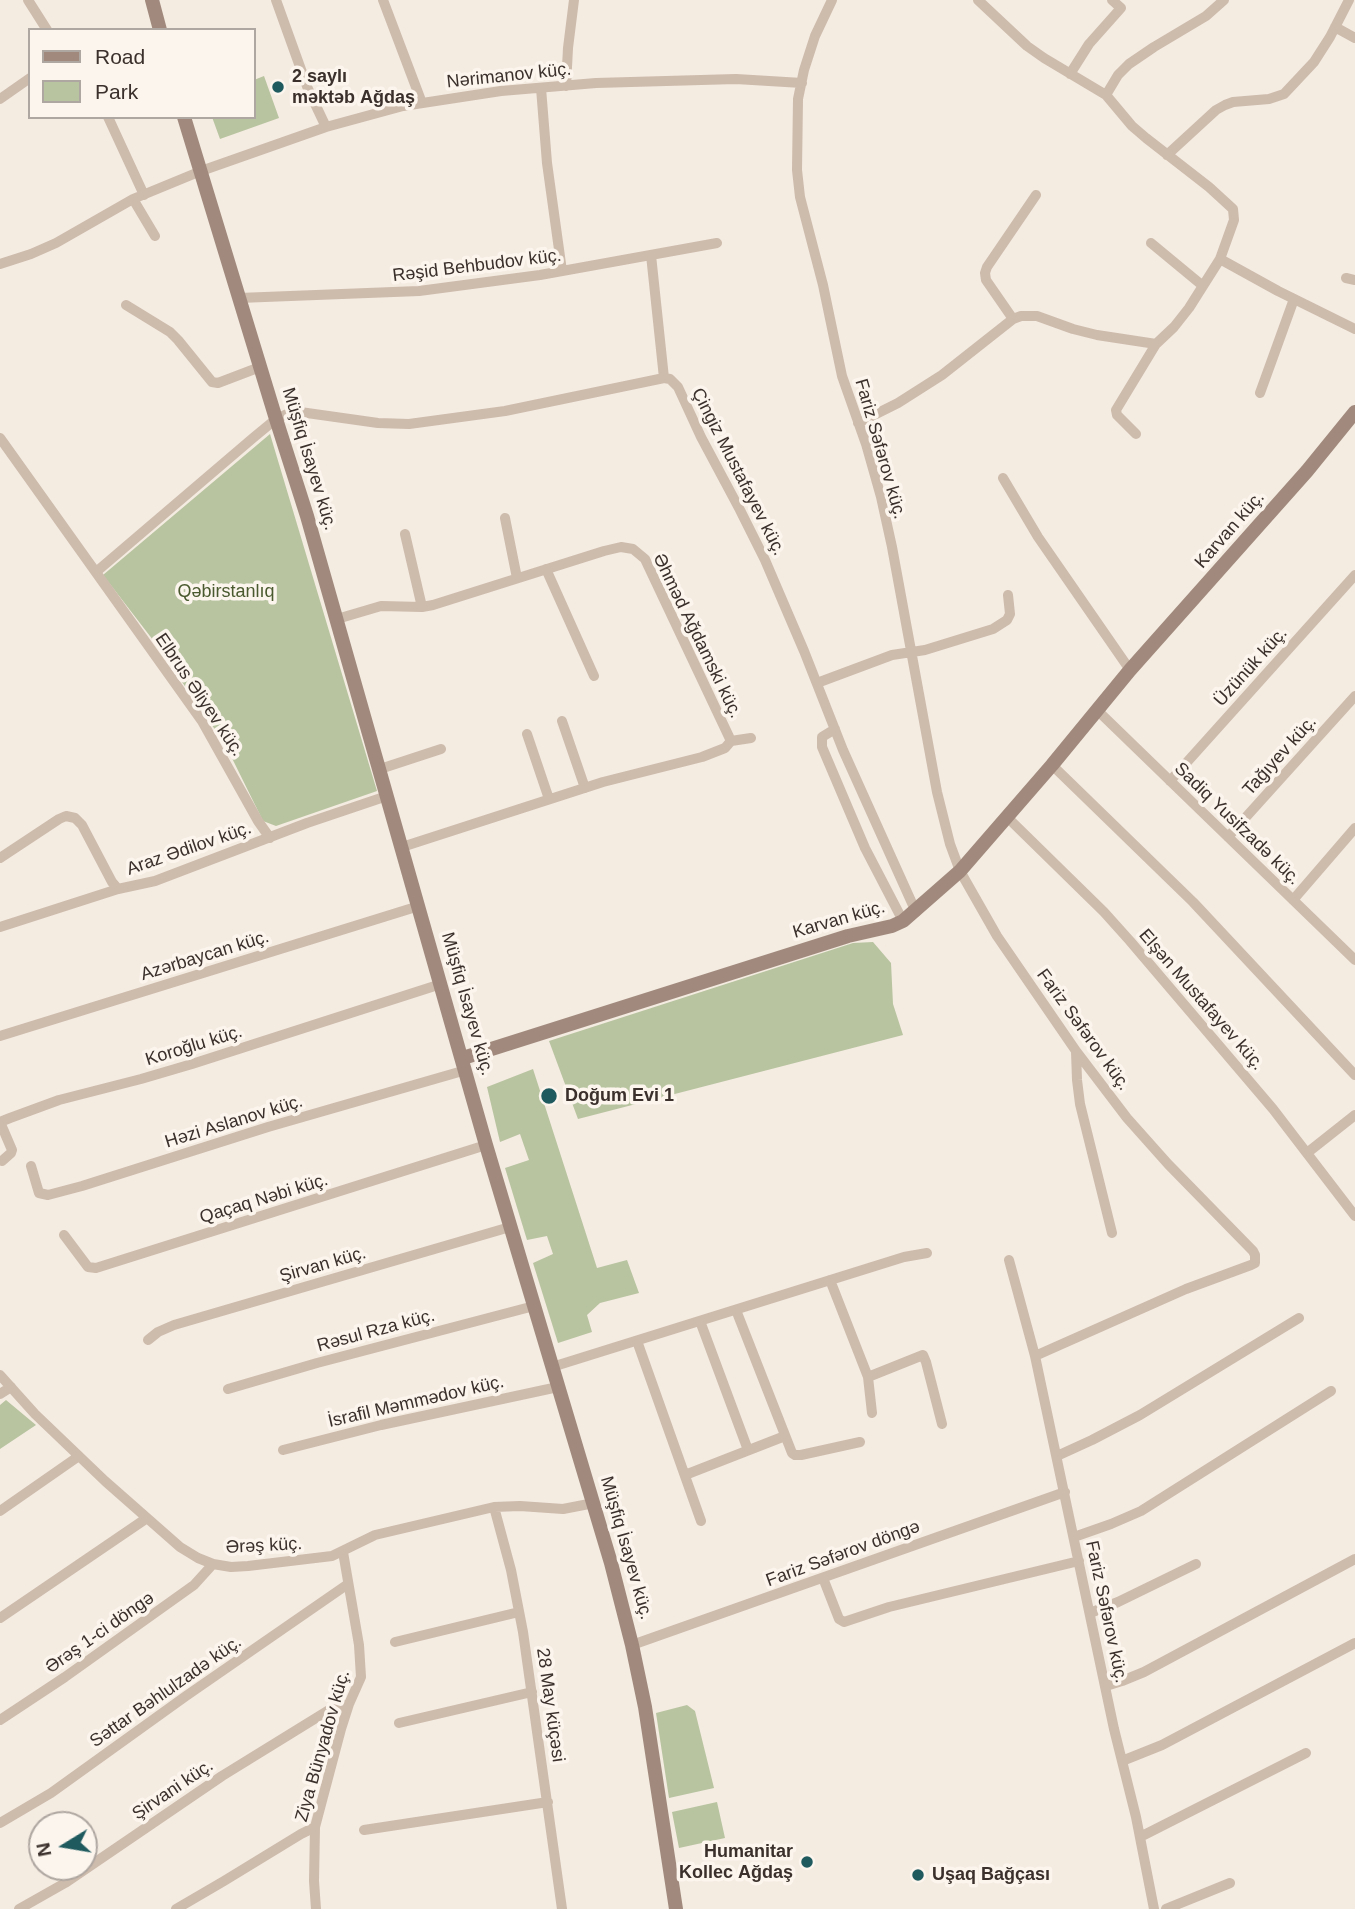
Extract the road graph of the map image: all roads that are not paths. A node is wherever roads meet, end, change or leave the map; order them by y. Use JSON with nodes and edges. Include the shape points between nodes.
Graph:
{"nodes":[{"id":1,"x":28,"y":0,"type":"edge"},
{"id":2,"x":152,"y":0,"type":"edge"},
{"id":3,"x":276,"y":0,"type":"edge"},
{"id":4,"x":383,"y":0,"type":"edge"},
{"id":5,"x":574,"y":0,"type":"edge"},
{"id":6,"x":832,"y":0,"type":"edge"},
{"id":7,"x":978,"y":0,"type":"edge"},
{"id":8,"x":1112,"y":0,"type":"edge"},
{"id":9,"x":1224,"y":0,"type":"edge"},
{"id":10,"x":1349,"y":0,"type":"edge"},
{"id":11,"x":1335,"y":26,"type":"junction"},
{"id":12,"x":46,"y":28,"type":"edge"},
{"id":13,"x":159,"y":28,"type":"edge"},
{"id":14,"x":1355,"y":38,"type":"edge"},
{"id":15,"x":1070,"y":74,"type":"junction"},
{"id":16,"x":28,"y":79,"type":"edge"},
{"id":17,"x":802,"y":83,"type":"junction"},
{"id":18,"x":566,"y":86,"type":"junction"},
{"id":19,"x":541,"y":88,"type":"junction"},
{"id":20,"x":1106,"y":94,"type":"junction"},
{"id":21,"x":0,"y":99,"type":"edge"},
{"id":22,"x":422,"y":103,"type":"junction"},
{"id":23,"x":109,"y":119,"type":"edge"},
{"id":24,"x":185,"y":119,"type":"edge"},
{"id":25,"x":326,"y":127,"type":"junction"},
{"id":26,"x":1167,"y":155,"type":"junction"},
{"id":27,"x":201,"y":171,"type":"junction"},
{"id":28,"x":144,"y":195,"type":"junction"},
{"id":29,"x":1036,"y":195,"type":"dead end"},
{"id":30,"x":133,"y":199,"type":"junction"},
{"id":31,"x":155,"y":236,"type":"dead end"},
{"id":32,"x":717,"y":243,"type":"dead end"},
{"id":33,"x":1151,"y":243,"type":"dead end"},
{"id":34,"x":651,"y":255,"type":"junction"},
{"id":35,"x":1220,"y":259,"type":"junction"},
{"id":36,"x":0,"y":264,"type":"edge"},
{"id":37,"x":562,"y":271,"type":"junction"},
{"id":38,"x":1203,"y":286,"type":"junction"},
{"id":39,"x":239,"y":298,"type":"junction"},
{"id":40,"x":1294,"y":299,"type":"junction"},
{"id":41,"x":126,"y":305,"type":"dead end"},
{"id":42,"x":1013,"y":319,"type":"junction"},
{"id":43,"x":1355,"y":329,"type":"edge"},
{"id":44,"x":1156,"y":344,"type":"junction"},
{"id":45,"x":260,"y":367,"type":"junction"},
{"id":46,"x":664,"y":378,"type":"junction"},
{"id":47,"x":1260,"y":393,"type":"dead end"},
{"id":48,"x":1355,"y":412,"type":"edge"},
{"id":49,"x":276,"y":419,"type":"junction"},
{"id":50,"x":858,"y":423,"type":"junction"},
{"id":51,"x":1136,"y":434,"type":"dead end"},
{"id":52,"x":0,"y":438,"type":"edge"},
{"id":53,"x":1003,"y":478,"type":"dead end"},
{"id":54,"x":505,"y":518,"type":"dead end"},
{"id":55,"x":405,"y":534,"type":"dead end"},
{"id":56,"x":546,"y":569,"type":"junction"},
{"id":57,"x":96,"y":572,"type":"junction"},
{"id":58,"x":1355,"y":575,"type":"edge"},
{"id":59,"x":517,"y":578,"type":"junction"},
{"id":60,"x":1008,"y":595,"type":"dead end"},
{"id":61,"x":422,"y":607,"type":"junction"},
{"id":62,"x":337,"y":619,"type":"junction"},
{"id":63,"x":911,"y":652,"type":"junction"},
{"id":64,"x":1130,"y":670,"type":"junction"},
{"id":65,"x":594,"y":676,"type":"dead end"},
{"id":66,"x":817,"y":683,"type":"junction"},
{"id":67,"x":1355,"y":696,"type":"edge"},
{"id":68,"x":1097,"y":710,"type":"junction"},
{"id":69,"x":562,"y":721,"type":"dead end"},
{"id":70,"x":835,"y":729,"type":"junction"},
{"id":71,"x":527,"y":734,"type":"dead end"},
{"id":72,"x":751,"y":738,"type":"dead end"},
{"id":73,"x":731,"y":741,"type":"junction"},
{"id":74,"x":441,"y":749,"type":"dead end"},
{"id":75,"x":1052,"y":765,"type":"junction"},
{"id":76,"x":380,"y":769,"type":"junction"},
{"id":77,"x":1170,"y":781,"type":"junction"},
{"id":78,"x":584,"y":788,"type":"junction"},
{"id":79,"x":387,"y":796,"type":"junction"},
{"id":80,"x":549,"y":799,"type":"junction"},
{"id":81,"x":1007,"y":817,"type":"junction"},
{"id":82,"x":1355,"y":828,"type":"edge"},
{"id":83,"x":1228,"y":837,"type":"junction"},
{"id":84,"x":270,"y":838,"type":"junction"},
{"id":85,"x":402,"y":847,"type":"junction"},
{"id":86,"x":0,"y":858,"type":"edge"},
{"id":87,"x":960,"y":871,"type":"junction"},
{"id":88,"x":118,"y":889,"type":"junction"},
{"id":89,"x":1293,"y":900,"type":"junction"},
{"id":90,"x":419,"y":906,"type":"junction"},
{"id":91,"x":910,"y":916,"type":"junction"},
{"id":92,"x":0,"y":928,"type":"edge"},
{"id":93,"x":1354,"y":957,"type":"edge"},
{"id":94,"x":441,"y":984,"type":"junction"},
{"id":95,"x":0,"y":1036,"type":"edge"},
{"id":96,"x":1076,"y":1051,"type":"junction"},
{"id":97,"x":464,"y":1064,"type":"junction"},
{"id":98,"x":1355,"y":1075,"type":"edge"},
{"id":99,"x":1355,"y":1115,"type":"edge"},
{"id":100,"x":486,"y":1145,"type":"junction"},
{"id":101,"x":1307,"y":1153,"type":"junction"},
{"id":102,"x":2,"y":1161,"type":"dead end"},
{"id":103,"x":31,"y":1166,"type":"dead end"},
{"id":104,"x":1355,"y":1216,"type":"edge"},
{"id":105,"x":510,"y":1227,"type":"junction"},
{"id":106,"x":1112,"y":1233,"type":"dead end"},
{"id":107,"x":64,"y":1235,"type":"dead end"},
{"id":108,"x":927,"y":1253,"type":"dead end"},
{"id":109,"x":1009,"y":1260,"type":"dead end"},
{"id":110,"x":830,"y":1280,"type":"junction"},
{"id":111,"x":534,"y":1306,"type":"junction"},
{"id":112,"x":736,"y":1310,"type":"junction"},
{"id":113,"x":1298,"y":1318,"type":"dead end"},
{"id":114,"x":700,"y":1321,"type":"junction"},
{"id":115,"x":148,"y":1340,"type":"dead end"},
{"id":116,"x":637,"y":1340,"type":"junction"},
{"id":117,"x":1035,"y":1356,"type":"junction"},
{"id":118,"x":552,"y":1367,"type":"junction"},
{"id":119,"x":0,"y":1375,"type":"edge"},
{"id":120,"x":868,"y":1377,"type":"junction"},
{"id":121,"x":11,"y":1387,"type":"junction"},
{"id":122,"x":558,"y":1387,"type":"junction"},
{"id":123,"x":228,"y":1389,"type":"dead end"},
{"id":124,"x":1331,"y":1391,"type":"dead end"},
{"id":125,"x":0,"y":1394,"type":"edge"},
{"id":126,"x":872,"y":1413,"type":"dead end"},
{"id":127,"x":942,"y":1423,"type":"dead end"},
{"id":128,"x":785,"y":1436,"type":"junction"},
{"id":129,"x":860,"y":1442,"type":"dead end"},
{"id":130,"x":283,"y":1450,"type":"dead end"},
{"id":131,"x":748,"y":1450,"type":"junction"},
{"id":132,"x":79,"y":1456,"type":"junction"},
{"id":133,"x":1057,"y":1457,"type":"junction"},
{"id":134,"x":685,"y":1475,"type":"junction"},
{"id":135,"x":1065,"y":1492,"type":"junction"},
{"id":136,"x":594,"y":1503,"type":"junction"},
{"id":137,"x":494,"y":1507,"type":"junction"},
{"id":138,"x":0,"y":1511,"type":"edge"},
{"id":139,"x":147,"y":1518,"type":"junction"},
{"id":140,"x":701,"y":1521,"type":"dead end"},
{"id":141,"x":1074,"y":1537,"type":"junction"},
{"id":142,"x":343,"y":1552,"type":"junction"},
{"id":143,"x":1355,"y":1559,"type":"edge"},
{"id":144,"x":1079,"y":1561,"type":"junction"},
{"id":145,"x":213,"y":1564,"type":"junction"},
{"id":146,"x":1196,"y":1564,"type":"dead end"},
{"id":147,"x":823,"y":1578,"type":"junction"},
{"id":148,"x":348,"y":1584,"type":"junction"},
{"id":149,"x":519,"y":1612,"type":"junction"},
{"id":150,"x":1090,"y":1613,"type":"junction"},
{"id":151,"x":0,"y":1618,"type":"edge"},
{"id":152,"x":395,"y":1642,"type":"dead end"},
{"id":153,"x":1355,"y":1643,"type":"edge"},
{"id":154,"x":632,"y":1646,"type":"junction"},
{"id":155,"x":1105,"y":1686,"type":"junction"},
{"id":156,"x":532,"y":1692,"type":"junction"},
{"id":157,"x":349,"y":1704,"type":"junction"},
{"id":158,"x":0,"y":1720,"type":"edge"},
{"id":159,"x":398,"y":1723,"type":"dead end"},
{"id":160,"x":1306,"y":1753,"type":"dead end"},
{"id":161,"x":1122,"y":1760,"type":"junction"},
{"id":162,"x":548,"y":1802,"type":"junction"},
{"id":163,"x":0,"y":1823,"type":"edge"},
{"id":164,"x":316,"y":1827,"type":"junction"},
{"id":165,"x":364,"y":1830,"type":"dead end"},
{"id":166,"x":1140,"y":1838,"type":"junction"},
{"id":167,"x":1230,"y":1884,"type":"dead end"},
{"id":168,"x":19,"y":1909,"type":"edge"},
{"id":169,"x":176,"y":1909,"type":"edge"},
{"id":170,"x":316,"y":1909,"type":"edge"},
{"id":171,"x":562,"y":1909,"type":"edge"},
{"id":172,"x":676,"y":1909,"type":"edge"},
{"id":173,"x":1154,"y":1909,"type":"edge"},
{"id":174,"x":1166,"y":1909,"type":"edge"}],
"edges":[{"from":1,"to":12,"type":"street"},
{"from":2,"to":13,"type":"street"},
{"from":3,"to":25,"type":"street"},
{"from":4,"to":22,"type":"street"},
{"from":5,"to":18,"type":"street"},
{"from":6,"to":17,"type":"street","name":"Fariz Səfərov küç.","via":[[815,36]]},
{"from":7,"to":15,"type":"street","via":[[1027,46]]},
{"from":8,"to":15,"type":"street","via":[[1121,8]]},
{"from":9,"to":20,"type":"street","via":[[1129,64]]},
{"from":10,"to":11,"type":"street"},
{"from":11,"to":14,"type":"street"},
{"from":11,"to":26,"type":"street","via":[[1314,62],[1284,94],[1225,105]]},
{"from":15,"to":20,"type":"street"},
{"from":16,"to":21,"type":"street"},
{"from":17,"to":18,"type":"street","name":"Nərimanov küç.","via":[[736,79]]},
{"from":17,"to":50,"type":"street","name":"Fariz Səfərov küç.","via":[[797,127],[800,197]]},
{"from":18,"to":19,"type":"street","name":"Nərimanov küç."},
{"from":19,"to":22,"type":"street","name":"Nərimanov küç."},
{"from":19,"to":37,"type":"street"},
{"from":20,"to":26,"type":"street","via":[[1132,126]]},
{"from":22,"to":25,"type":"street","name":"Nərimanov küç."},
{"from":23,"to":28,"type":"street"},
{"from":24,"to":27,"type":"street","name":"Müşfiq İsayev küç."},
{"from":25,"to":27,"type":"street","name":"Nərimanov küç."},
{"from":26,"to":35,"type":"street","via":[[1233,209],[1234,220]]},
{"from":27,"to":28,"type":"street","name":"Nərimanov küç."},
{"from":27,"to":39,"type":"street","name":"Müşfiq İsayev küç."},
{"from":28,"to":30,"type":"street","name":"Nərimanov küç."},
{"from":29,"to":42,"type":"street","via":[[985,273]]},
{"from":30,"to":31,"type":"street"},
{"from":30,"to":36,"type":"street","name":"Nərimanov küç.","via":[[56,243]]},
{"from":32,"to":34,"type":"street","name":"Rəşid Behbudov küç."},
{"from":33,"to":38,"type":"street"},
{"from":34,"to":37,"type":"street","name":"Rəşid Behbudov küç."},
{"from":34,"to":46,"type":"street"},
{"from":35,"to":38,"type":"street"},
{"from":35,"to":40,"type":"street"},
{"from":37,"to":39,"type":"street","name":"Rəşid Behbudov küç.","via":[[418,291]]},
{"from":38,"to":44,"type":"street"},
{"from":39,"to":45,"type":"street","name":"Müşfiq İsayev küç."},
{"from":40,"to":43,"type":"street"},
{"from":40,"to":47,"type":"street"},
{"from":41,"to":45,"type":"street","via":[[170,331],[212,382]]},
{"from":42,"to":44,"type":"street","via":[[1037,316],[1097,335]]},
{"from":42,"to":50,"type":"street","via":[[942,375]]},
{"from":44,"to":51,"type":"street","via":[[1116,410]]},
{"from":45,"to":49,"type":"street","name":"Müşfiq İsayev küç."},
{"from":46,"to":49,"type":"street","via":[[505,411],[431,421],[391,424],[300,412]]},
{"from":46,"to":66,"type":"street","name":"Çingiz Mustafayev küç.","via":[[678,387],[740,510]]},
{"from":48,"to":64,"type":"street","name":"Karvan küç."},
{"from":49,"to":57,"type":"street"},
{"from":49,"to":62,"type":"street","name":"Müşfiq İsayev küç."},
{"from":50,"to":63,"type":"street","name":"Fariz Səfərov küç.","via":[[881,497]]},
{"from":52,"to":57,"type":"street","name":"Elbrus Əliyev küç."},
{"from":53,"to":64,"type":"street"},
{"from":54,"to":59,"type":"street"},
{"from":55,"to":61,"type":"street"},
{"from":56,"to":59,"type":"street","name":"Əhməd Ağdamski küç."},
{"from":56,"to":65,"type":"street"},
{"from":56,"to":73,"type":"street","name":"Əhməd Ağdamski küç.","via":[[621,547],[633,549],[645,559]]},
{"from":57,"to":84,"type":"street","name":"Elbrus Əliyev küç.","via":[[202,721]]},
{"from":58,"to":77,"type":"street","name":"Üzünük küç."},
{"from":59,"to":61,"type":"street","name":"Əhməd Ağdamski küç."},
{"from":60,"to":63,"type":"street","via":[[1010,614],[993,629]]},
{"from":61,"to":62,"type":"street","name":"Əhməd Ağdamski küç.","via":[[381,606]]},
{"from":62,"to":76,"type":"street","name":"Müşfiq İsayev küç."},
{"from":63,"to":66,"type":"street"},
{"from":63,"to":87,"type":"street","name":"Fariz Səfərov küç.","via":[[943,822]]},
{"from":64,"to":68,"type":"street","name":"Karvan küç."},
{"from":66,"to":70,"type":"street","name":"Çingiz Mustafayev küç."},
{"from":67,"to":83,"type":"street","name":"Tağıyev küç."},
{"from":68,"to":75,"type":"street","name":"Karvan küç."},
{"from":68,"to":77,"type":"street","name":"Sadiq Yusifzadə küç."},
{"from":69,"to":78,"type":"street"},
{"from":70,"to":91,"type":"street","name":"Çingiz Mustafayev küç.","via":[[894,866]]},
{"from":70,"to":91,"type":"street","via":[[822,737],[822,747],[864,848]]},
{"from":71,"to":80,"type":"street"},
{"from":72,"to":73,"type":"street"},
{"from":73,"to":78,"type":"street","name":"Əhməd Ağdamski küç.","via":[[702,757]]},
{"from":74,"to":76,"type":"street"},
{"from":75,"to":81,"type":"street","name":"Karvan küç."},
{"from":75,"to":98,"type":"street","via":[[1193,902]]},
{"from":76,"to":79,"type":"street","name":"Müşfiq İsayev küç."},
{"from":77,"to":83,"type":"street","name":"Sadiq Yusifzadə küç."},
{"from":78,"to":80,"type":"street","name":"Əhməd Ağdamski küç."},
{"from":79,"to":84,"type":"street","name":"Araz Ədilov küç."},
{"from":79,"to":85,"type":"street","name":"Müşfiq İsayev küç."},
{"from":80,"to":85,"type":"street","name":"Əhməd Ağdamski küç."},
{"from":81,"to":87,"type":"street","name":"Karvan küç."},
{"from":81,"to":101,"type":"street","name":"Elşən Mustafayev küç.","via":[[1130,941]]},
{"from":82,"to":89,"type":"street"},
{"from":83,"to":89,"type":"street","name":"Sadiq Yusifzadə küç."},
{"from":84,"to":88,"type":"street","name":"Araz Ədilov küç.","via":[[155,881]]},
{"from":85,"to":90,"type":"street","name":"Müşfiq İsayev küç."},
{"from":86,"to":88,"type":"street","via":[[59,819],[75,818]]},
{"from":87,"to":91,"type":"street","name":"Karvan küç."},
{"from":87,"to":96,"type":"street","name":"Fariz Səfərov küç.","via":[[1007,952]]},
{"from":88,"to":92,"type":"street","name":"Araz Ədilov küç."},
{"from":89,"to":93,"type":"street","name":"Sadiq Yusifzadə küç."},
{"from":90,"to":94,"type":"street","name":"Müşfiq İsayev küç."},
{"from":90,"to":95,"type":"street","name":"Azərbaycan küç."},
{"from":91,"to":97,"type":"street","name":"Karvan küç.","via":[[892,926],[810,948]]},
{"from":94,"to":97,"type":"street","name":"Müşfiq İsayev küç."},
{"from":94,"to":102,"type":"street","name":"Koroğlu küç.","via":[[0,1122],[12,1150]]},
{"from":96,"to":106,"type":"street","via":[[1080,1104]]},
{"from":96,"to":117,"type":"street","name":"Fariz Səfərov küç.","via":[[1127,1118],[1256,1259]]},
{"from":97,"to":100,"type":"street","name":"Müşfiq İsayev küç."},
{"from":97,"to":103,"type":"street","name":"Həzi Aslanov küç.","via":[[48,1195],[39,1193]]},
{"from":99,"to":101,"type":"street"},
{"from":100,"to":105,"type":"street","name":"Müşfiq İsayev küç."},
{"from":100,"to":107,"type":"street","name":"Qaçaq Nəbi küç.","via":[[96,1268],[88,1267]]},
{"from":101,"to":104,"type":"street","name":"Elşən Mustafayev küç."},
{"from":105,"to":111,"type":"street","name":"Müşfiq İsayev küç."},
{"from":105,"to":115,"type":"street","name":"Şirvan küç.","via":[[174,1325]]},
{"from":108,"to":110,"type":"street"},
{"from":109,"to":117,"type":"street"},
{"from":110,"to":112,"type":"street"},
{"from":110,"to":120,"type":"street"},
{"from":111,"to":118,"type":"street","name":"Müşfiq İsayev küç."},
{"from":111,"to":123,"type":"street","name":"Rəsul Rza küç."},
{"from":112,"to":114,"type":"street"},
{"from":112,"to":128,"type":"street"},
{"from":113,"to":133,"type":"street","via":[[1140,1415]]},
{"from":114,"to":116,"type":"street"},
{"from":114,"to":131,"type":"street"},
{"from":116,"to":118,"type":"street"},
{"from":116,"to":134,"type":"street"},
{"from":117,"to":133,"type":"street","name":"Fariz Səfərov küç."},
{"from":118,"to":122,"type":"street","name":"Müşfiq İsayev küç."},
{"from":119,"to":121,"type":"street","name":"Ərəş küç."},
{"from":120,"to":126,"type":"street"},
{"from":120,"to":127,"type":"street","via":[[923,1355]]},
{"from":121,"to":125,"type":"street"},
{"from":121,"to":132,"type":"street","name":"Ərəş küç."},
{"from":122,"to":130,"type":"street","name":"İsrafil Məmmədov küç."},
{"from":122,"to":136,"type":"street","name":"Müşfiq İsayev küç."},
{"from":124,"to":141,"type":"street","via":[[1141,1511]]},
{"from":128,"to":129,"type":"street","via":[[795,1455]]},
{"from":128,"to":131,"type":"street"},
{"from":131,"to":134,"type":"street"},
{"from":132,"to":138,"type":"street"},
{"from":132,"to":139,"type":"street","name":"Ərəş küç."},
{"from":133,"to":135,"type":"street","name":"Fariz Səfərov küç."},
{"from":134,"to":140,"type":"street"},
{"from":135,"to":141,"type":"street","name":"Fariz Səfərov küç."},
{"from":135,"to":147,"type":"street","name":"Fariz Səfərov döngə"},
{"from":136,"to":137,"type":"street","name":"Ərəş küç.","via":[[564,1509]]},
{"from":136,"to":154,"type":"street","name":"Müşfiq İsayev küç."},
{"from":137,"to":142,"type":"street","name":"Ərəş küç.","via":[[375,1535]]},
{"from":137,"to":149,"type":"street","name":"28 May küçəsi"},
{"from":139,"to":145,"type":"street","name":"Ərəş küç.","via":[[180,1547]]},
{"from":139,"to":151,"type":"street"},
{"from":141,"to":144,"type":"street","name":"Fariz Səfərov küç."},
{"from":142,"to":145,"type":"street","name":"Ərəş küç.","via":[[248,1566]]},
{"from":142,"to":148,"type":"street","name":"Ziya Bünyadov küç."},
{"from":143,"to":155,"type":"street","via":[[1144,1672]]},
{"from":144,"to":147,"type":"street","via":[[844,1622]]},
{"from":144,"to":150,"type":"street","name":"Fariz Səfərov küç."},
{"from":145,"to":158,"type":"street","name":"Ərəş 1-ci döngə","via":[[194,1585]]},
{"from":146,"to":150,"type":"street"},
{"from":147,"to":154,"type":"street","name":"Fariz Səfərov döngə"},
{"from":148,"to":157,"type":"street","name":"Ziya Bünyadov küç.","via":[[362,1666]]},
{"from":148,"to":163,"type":"street","name":"Səttar Bəhlulzadə küç.","via":[[51,1793]]},
{"from":149,"to":152,"type":"street"},
{"from":149,"to":156,"type":"street","name":"28 May küçəsi"},
{"from":150,"to":155,"type":"street","name":"Fariz Səfərov küç."},
{"from":153,"to":161,"type":"street","via":[[1162,1745]]},
{"from":154,"to":172,"type":"street","name":"Müşfiq İsayev küç."},
{"from":155,"to":161,"type":"street","name":"Fariz Səfərov küç."},
{"from":156,"to":159,"type":"street"},
{"from":156,"to":162,"type":"street","name":"28 May küçəsi"},
{"from":157,"to":164,"type":"street","name":"Ziya Bünyadov küç."},
{"from":157,"to":168,"type":"street","name":"Şirvani küç.","via":[[329,1710],[222,1776]]},
{"from":160,"to":166,"type":"street"},
{"from":161,"to":166,"type":"street","name":"Fariz Səfərov küç."},
{"from":162,"to":165,"type":"street"},
{"from":162,"to":171,"type":"street","name":"28 May küçəsi"},
{"from":164,"to":169,"type":"street"},
{"from":164,"to":170,"type":"street","name":"Ziya Bünyadov küç."},
{"from":166,"to":173,"type":"street","name":"Fariz Səfərov küç."},
{"from":167,"to":174,"type":"street"}]}
